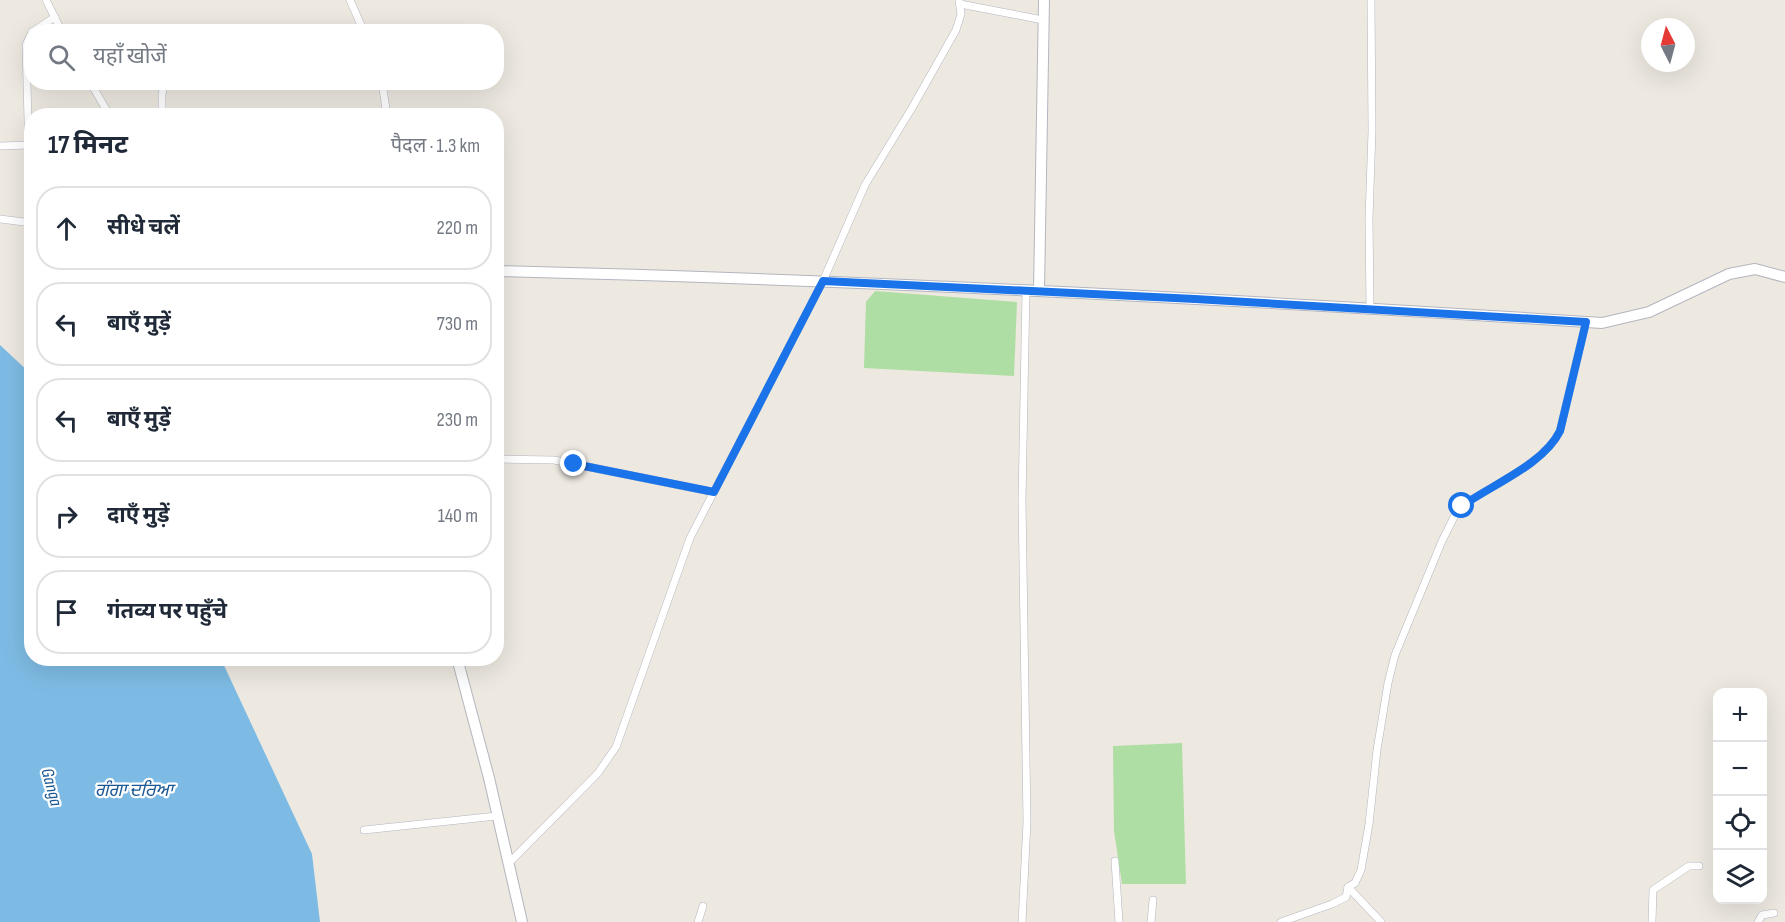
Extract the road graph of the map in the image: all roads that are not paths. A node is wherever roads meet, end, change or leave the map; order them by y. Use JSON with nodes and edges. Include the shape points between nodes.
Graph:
{"nodes":[{"id":1,"x":46,"y":0,"type":"edge"},
{"id":2,"x":350,"y":0,"type":"edge"},
{"id":3,"x":1044,"y":0,"type":"edge"},
{"id":4,"x":1371,"y":0,"type":"edge"},
{"id":5,"x":959,"y":2,"type":"edge"},
{"id":6,"x":55,"y":17,"type":"junction"},
{"id":7,"x":1043,"y":20,"type":"junction"},
{"id":8,"x":44,"y":24,"type":"edge"},
{"id":9,"x":58,"y":24,"type":"edge"},
{"id":10,"x":360,"y":24,"type":"edge"},
{"id":11,"x":27,"y":90,"type":"edge"},
{"id":12,"x":95,"y":90,"type":"edge"},
{"id":13,"x":163,"y":90,"type":"edge"},
{"id":14,"x":383,"y":90,"type":"edge"},
{"id":15,"x":28,"y":108,"type":"edge"},
{"id":16,"x":105,"y":108,"type":"edge"},
{"id":17,"x":162,"y":108,"type":"edge"},
{"id":18,"x":386,"y":108,"type":"edge"},
{"id":19,"x":24,"y":145,"type":"edge"},
{"id":20,"x":0,"y":146,"type":"edge"},
{"id":21,"x":0,"y":219,"type":"edge"},
{"id":22,"x":24,"y":222,"type":"edge"},
{"id":23,"x":504,"y":271,"type":"edge"},
{"id":24,"x":1785,"y":277,"type":"edge"},
{"id":25,"x":823,"y":281,"type":"junction"},
{"id":26,"x":1026,"y":291,"type":"junction"},
{"id":27,"x":1039,"y":291,"type":"junction"},
{"id":28,"x":1370,"y":309,"type":"junction"},
{"id":29,"x":1586,"y":322,"type":"junction"},
{"id":30,"x":504,"y":459,"type":"edge"},
{"id":31,"x":714,"y":492,"type":"junction"},
{"id":32,"x":459,"y":666,"type":"edge"},
{"id":33,"x":497,"y":816,"type":"junction"},
{"id":34,"x":364,"y":830,"type":"dead end"},
{"id":35,"x":1115,"y":861,"type":"dead end"},
{"id":36,"x":508,"y":864,"type":"junction"},
{"id":37,"x":1699,"y":866,"type":"dead end"},
{"id":38,"x":1348,"y":886,"type":"junction"},
{"id":39,"x":1153,"y":900,"type":"dead end"},
{"id":40,"x":703,"y":906,"type":"dead end"},
{"id":41,"x":1774,"y":913,"type":"dead end"},
{"id":42,"x":522,"y":922,"type":"edge"},
{"id":43,"x":698,"y":922,"type":"edge"},
{"id":44,"x":1022,"y":922,"type":"edge"},
{"id":45,"x":1119,"y":922,"type":"edge"},
{"id":46,"x":1151,"y":922,"type":"edge"},
{"id":47,"x":1281,"y":922,"type":"edge"},
{"id":48,"x":1382,"y":922,"type":"edge"},
{"id":49,"x":1652,"y":922,"type":"edge"},
{"id":50,"x":1758,"y":922,"type":"edge"}],
"edges":[{"from":1,"to":6,"type":"street"},
{"from":2,"to":10,"type":"street"},
{"from":3,"to":7,"type":"main road"},
{"from":4,"to":28,"type":"street"},
{"from":5,"to":7,"type":"street"},
{"from":5,"to":25,"type":"street","via":[[961,14],[956,30],[866,185]]},
{"from":6,"to":8,"type":"street"},
{"from":6,"to":9,"type":"street"},
{"from":7,"to":27,"type":"main road"},
{"from":11,"to":15,"type":"street"},
{"from":12,"to":16,"type":"street"},
{"from":13,"to":17,"type":"street"},
{"from":14,"to":18,"type":"street"},
{"from":19,"to":20,"type":"street"},
{"from":21,"to":22,"type":"street"},
{"from":23,"to":25,"type":"main road"},
{"from":24,"to":29,"type":"main road","via":[[1755,269],[1729,274],[1649,312],[1602,323]]},
{"from":25,"to":26,"type":"main road"},
{"from":25,"to":31,"type":"street"},
{"from":26,"to":27,"type":"main road"},
{"from":26,"to":44,"type":"street","via":[[1022,500],[1027,822]]},
{"from":27,"to":28,"type":"main road"},
{"from":28,"to":29,"type":"main road"},
{"from":29,"to":38,"type":"street","via":[[1555,441],[1539,456],[1462,506],[1411,615],[1388,683],[1361,870],[1355,883]]},
{"from":30,"to":31,"type":"street","via":[[564,462]]},
{"from":31,"to":36,"type":"street","via":[[690,538],[616,747],[598,773]]},
{"from":32,"to":33,"type":"main road"},
{"from":33,"to":34,"type":"street"},
{"from":33,"to":36,"type":"main road"},
{"from":35,"to":45,"type":"street"},
{"from":36,"to":42,"type":"main road"},
{"from":37,"to":49,"type":"street","via":[[1689,866],[1653,890]]},
{"from":38,"to":47,"type":"street","via":[[1346,897]]},
{"from":38,"to":48,"type":"street"},
{"from":39,"to":46,"type":"street"},
{"from":40,"to":43,"type":"street"},
{"from":41,"to":50,"type":"street","via":[[1762,915]]}]}
